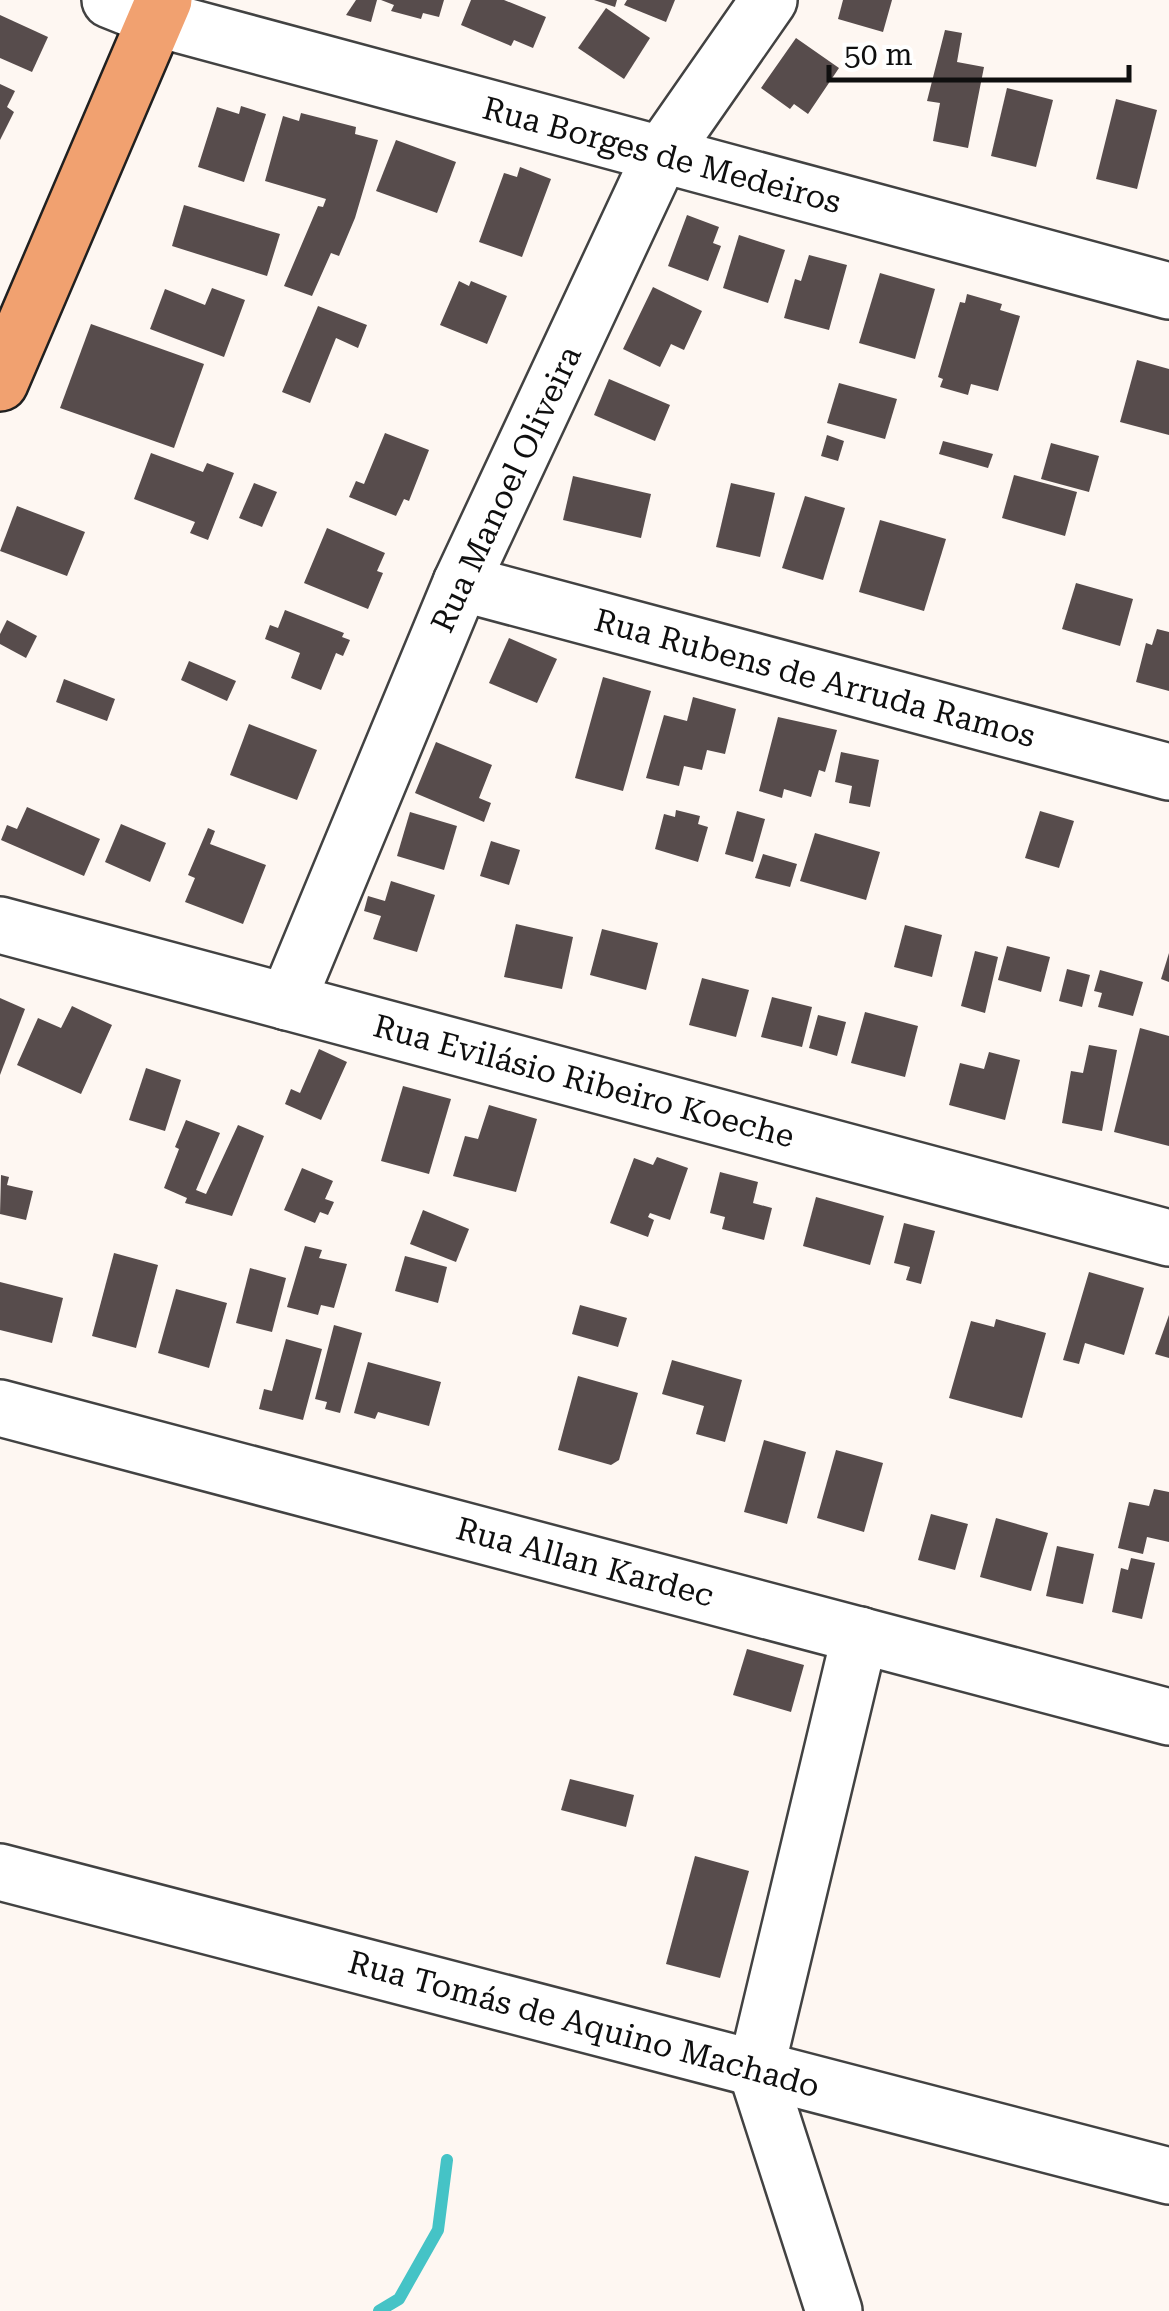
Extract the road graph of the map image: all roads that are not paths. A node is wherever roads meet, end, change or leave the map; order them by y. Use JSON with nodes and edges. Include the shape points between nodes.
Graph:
{"nodes":[{"id":1,"x":769,"y":0,"type":"edge"},
{"id":2,"x":143,"y":6,"type":"edge"},
{"id":3,"x":662,"y":155,"type":"junction"},
{"id":4,"x":1169,"y":291,"type":"edge"},
{"id":5,"x":0,"y":383,"type":"edge"},
{"id":6,"x":460,"y":583,"type":"junction"},
{"id":7,"x":1169,"y":772,"type":"edge"},
{"id":8,"x":0,"y":925,"type":"edge"},
{"id":9,"x":287,"y":1002,"type":"junction"},
{"id":10,"x":1169,"y":1238,"type":"edge"},
{"id":11,"x":0,"y":1408,"type":"edge"},
{"id":12,"x":860,"y":1635,"type":"junction"},
{"id":13,"x":1169,"y":1717,"type":"edge"},
{"id":14,"x":0,"y":1872,"type":"edge"},
{"id":15,"x":756,"y":2069,"type":"junction"},
{"id":16,"x":1169,"y":2176,"type":"edge"},
{"id":17,"x":834,"y":2311,"type":"edge"}],
"edges":[{"from":1,"to":3,"type":"street","name":"Rua Manoel Oliveira"},
{"from":2,"to":3,"type":"street","name":"Rua Borges de Medeiros"},
{"from":2,"to":5,"type":"main road"},
{"from":3,"to":4,"type":"street","name":"Rua Borges de Medeiros"},
{"from":3,"to":6,"type":"street","name":"Rua Manoel Oliveira"},
{"from":6,"to":7,"type":"street","name":"Rua Rubens de Arruda Ramos"},
{"from":6,"to":9,"type":"street","name":"Rua Manoel Oliveira"},
{"from":8,"to":9,"type":"street","name":"Rua Evilásio Ribeiro Koeche"},
{"from":9,"to":10,"type":"street","name":"Rua Evilásio Ribeiro Koeche"},
{"from":11,"to":12,"type":"street","name":"Rua Allan Kardec"},
{"from":12,"to":13,"type":"street","name":"Rua Allan Kardec"},
{"from":12,"to":15,"type":"street"},
{"from":14,"to":15,"type":"street","name":"Rua Tomás de Aquino Machado"},
{"from":15,"to":16,"type":"street","name":"Rua Tomás de Aquino Machado"},
{"from":15,"to":17,"type":"street"}]}
